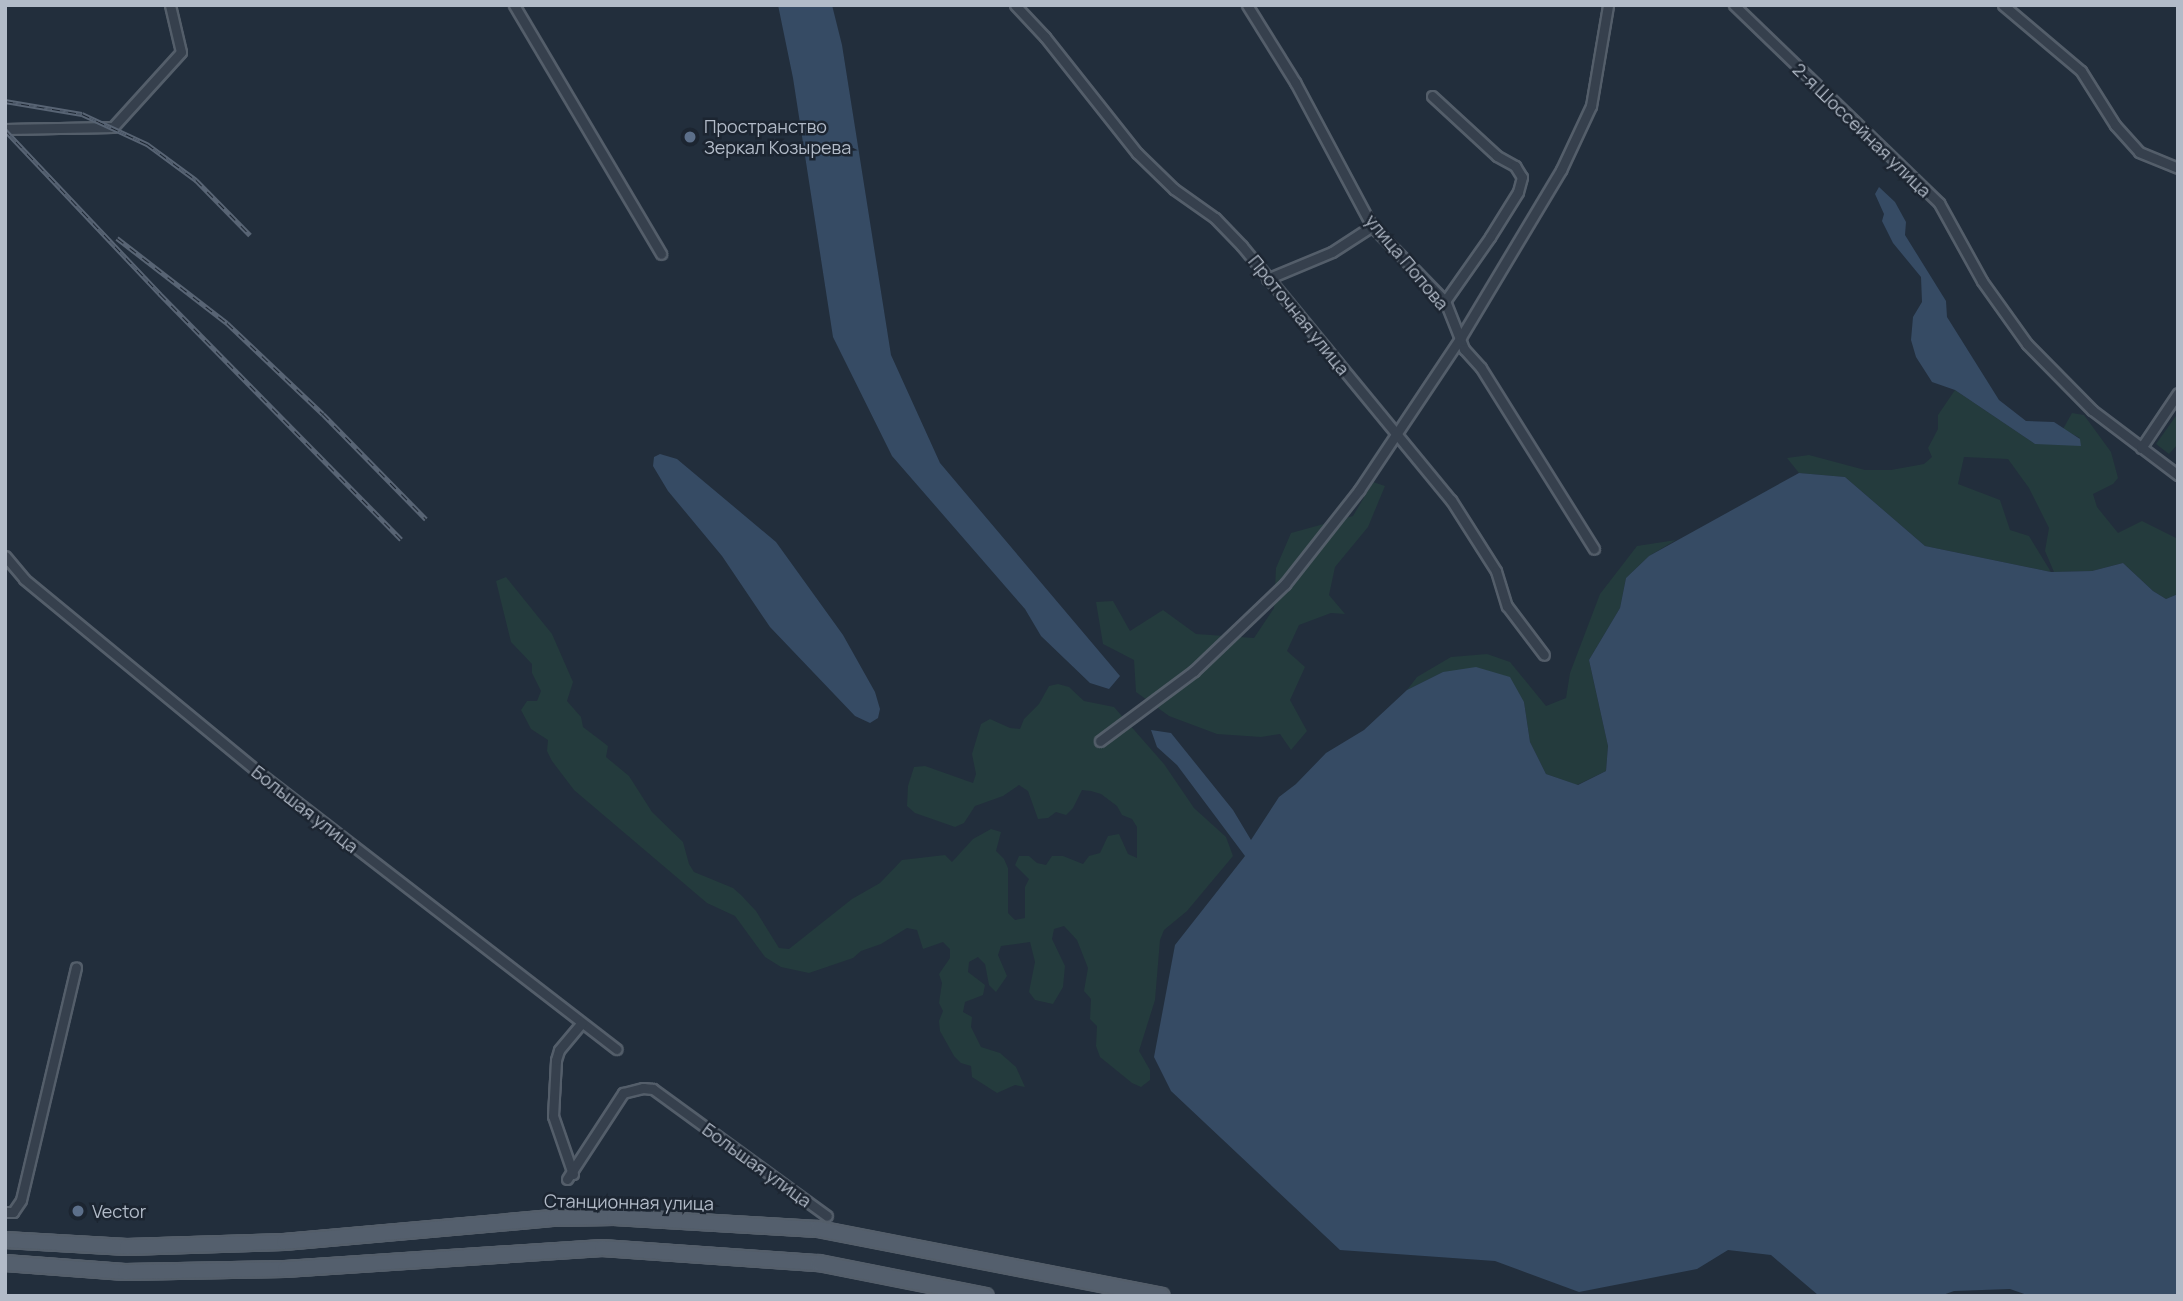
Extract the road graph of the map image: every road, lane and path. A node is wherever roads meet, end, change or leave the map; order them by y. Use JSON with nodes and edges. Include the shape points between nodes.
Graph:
{"nodes":[{"id":1,"x":170,"y":5,"type":"edge"},
{"id":2,"x":514,"y":5,"type":"edge"},
{"id":3,"x":1016,"y":5,"type":"edge"},
{"id":4,"x":1247,"y":5,"type":"edge"},
{"id":5,"x":1608,"y":5,"type":"edge"},
{"id":6,"x":1734,"y":5,"type":"edge"},
{"id":7,"x":2003,"y":5,"type":"edge"},
{"id":8,"x":1432,"y":96,"type":"dead end"},
{"id":9,"x":5,"y":129,"type":"edge"},
{"id":10,"x":2178,"y":168,"type":"edge"},
{"id":11,"x":1372,"y":226,"type":"junction"},
{"id":12,"x":661,"y":254,"type":"dead end"},
{"id":13,"x":1268,"y":279,"type":"junction"},
{"id":14,"x":1445,"y":301,"type":"junction"},
{"id":15,"x":1461,"y":337,"type":"junction"},
{"id":16,"x":2178,"y":393,"type":"edge"},
{"id":17,"x":1396,"y":434,"type":"junction"},
{"id":18,"x":2141,"y":448,"type":"junction"},
{"id":19,"x":2178,"y":475,"type":"edge"},
{"id":20,"x":1594,"y":548,"type":"dead end"},
{"id":21,"x":5,"y":556,"type":"edge"},
{"id":22,"x":1545,"y":655,"type":"dead end"},
{"id":23,"x":1100,"y":741,"type":"dead end"},
{"id":24,"x":76,"y":967,"type":"dead end"},
{"id":25,"x":582,"y":1023,"type":"junction"},
{"id":26,"x":616,"y":1049,"type":"dead end"},
{"id":27,"x":5,"y":1212,"type":"edge"},
{"id":28,"x":827,"y":1216,"type":"dead end"},
{"id":29,"x":5,"y":1240,"type":"edge"},
{"id":30,"x":5,"y":1263,"type":"edge"},
{"id":31,"x":986,"y":1296,"type":"edge"},
{"id":32,"x":1162,"y":1296,"type":"edge"}],
"edges":[{"from":1,"to":9,"type":"street","via":[[181,52],[113,127]]},
{"from":2,"to":12,"type":"street"},
{"from":3,"to":13,"type":"street","name":"Проточная улица","via":[[1138,153],[1174,189],[1215,218]]},
{"from":4,"to":11,"type":"street","name":"улица Попова","via":[[1295,82]]},
{"from":5,"to":15,"type":"street","via":[[1584,124],[1532,223]]},
{"from":6,"to":18,"type":"street","name":"2-я Шоссейная улица","via":[[1939,203],[1982,281],[2027,344],[2092,410]]},
{"from":7,"to":10,"type":"street","via":[[2081,71],[2115,125],[2139,152]]},
{"from":8,"to":14,"type":"street","via":[[1522,177],[1518,192]]},
{"from":11,"to":13,"type":"street","via":[[1332,253]]},
{"from":11,"to":14,"type":"street","name":"улица Попова"},
{"from":13,"to":17,"type":"street","name":"Проточная улица"},
{"from":14,"to":15,"type":"street","name":"улица Попова"},
{"from":15,"to":17,"type":"street"},
{"from":15,"to":20,"type":"street","name":"улица Попова","via":[[1464,349],[1481,368]]},
{"from":16,"to":18,"type":"street"},
{"from":17,"to":22,"type":"street","name":"Проточная улица","via":[[1451,500],[1496,570],[1507,606]]},
{"from":17,"to":23,"type":"street","via":[[1359,490],[1284,584],[1194,671]]},
{"from":18,"to":19,"type":"street","name":"2-я Шоссейная улица"},
{"from":21,"to":25,"type":"street","name":"Большая улица","via":[[24,579],[258,772]]},
{"from":24,"to":27,"type":"street","via":[[21,1200],[13,1212]]},
{"from":25,"to":26,"type":"street","name":"Большая улица"},
{"from":25,"to":28,"type":"street","name":"Большая улица","via":[[555,1060],[553,1116],[570,1177],[623,1093],[653,1089]]},
{"from":29,"to":32,"type":"main road","name":"Станционная улица","via":[[127,1247],[271,1242],[614,1217],[818,1229]]},
{"from":30,"to":31,"type":"main road","via":[[125,1272],[285,1269],[602,1248],[819,1263]]}]}
